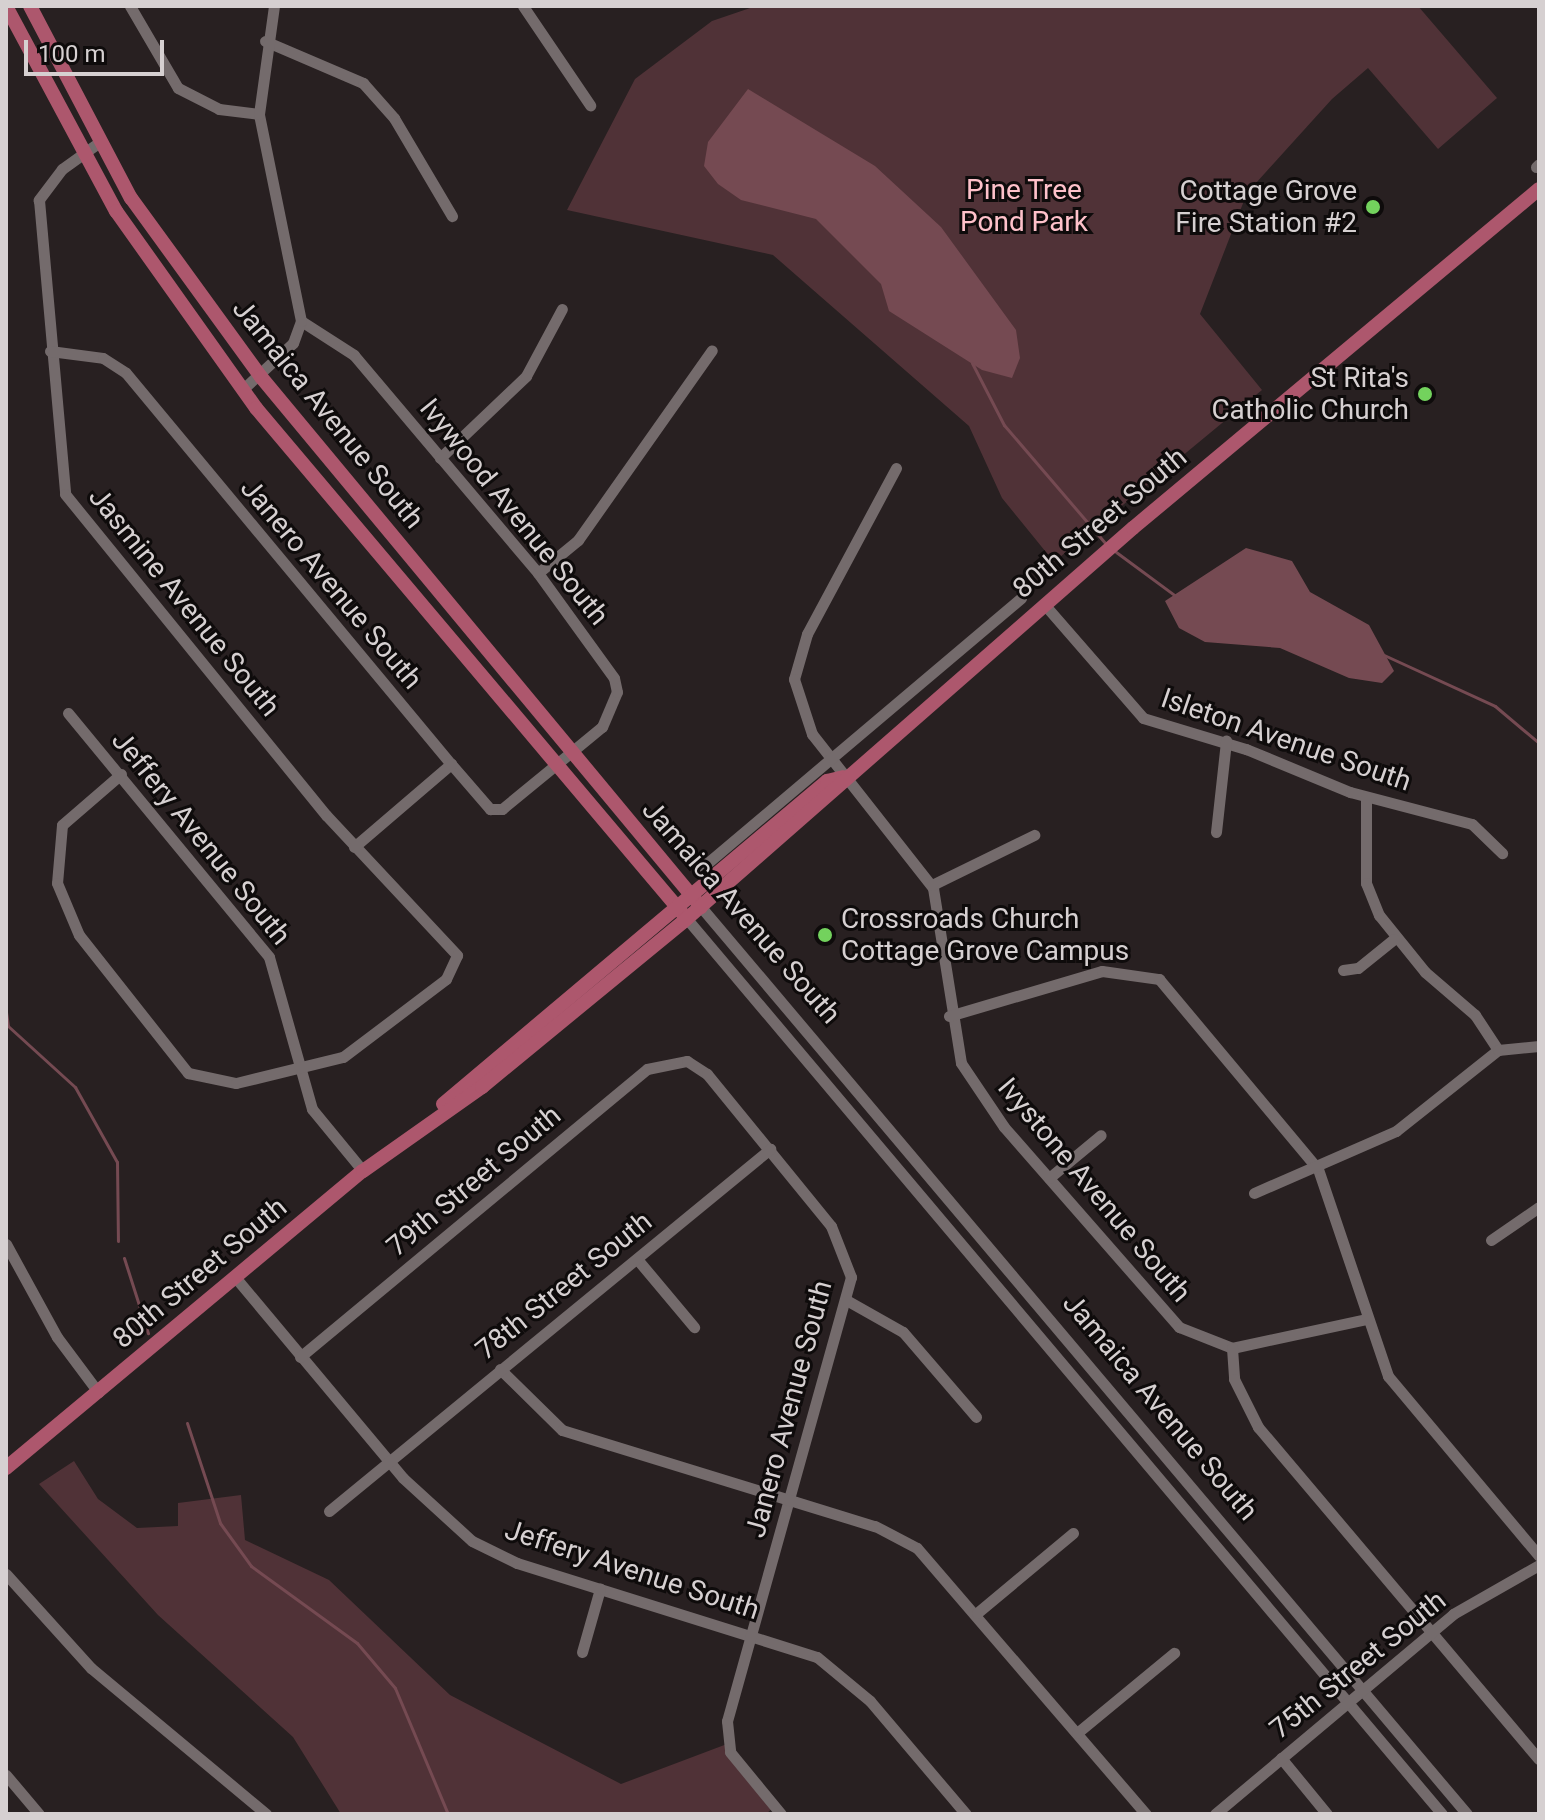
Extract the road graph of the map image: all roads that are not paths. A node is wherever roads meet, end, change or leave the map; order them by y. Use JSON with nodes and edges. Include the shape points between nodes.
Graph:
{"nodes":[{"id":1,"x":6,"y":6,"type":"edge"},
{"id":2,"x":30,"y":6,"type":"edge"},
{"id":3,"x":130,"y":6,"type":"edge"},
{"id":4,"x":274,"y":6,"type":"edge"},
{"id":5,"x":523,"y":6,"type":"edge"},
{"id":6,"x":265,"y":41,"type":"junction"},
{"id":7,"x":590,"y":105,"type":"dead end"},
{"id":8,"x":259,"y":114,"type":"junction"},
{"id":9,"x":101,"y":141,"type":"junction"},
{"id":10,"x":82,"y":152,"type":"junction"},
{"id":11,"x":1539,"y":189,"type":"edge"},
{"id":12,"x":452,"y":216,"type":"dead end"},
{"id":13,"x":562,"y":309,"type":"dead end"},
{"id":14,"x":301,"y":321,"type":"junction"},
{"id":15,"x":712,"y":350,"type":"dead end"},
{"id":16,"x":50,"y":351,"type":"junction"},
{"id":17,"x":261,"y":377,"type":"junction"},
{"id":18,"x":242,"y":390,"type":"junction"},
{"id":19,"x":440,"y":458,"type":"junction"},
{"id":20,"x":896,"y":468,"type":"dead end"},
{"id":21,"x":538,"y":573,"type":"junction"},
{"id":22,"x":1021,"y":598,"type":"dead end"},
{"id":23,"x":1044,"y":604,"type":"junction"},
{"id":24,"x":68,"y":713,"type":"dead end"},
{"id":25,"x":1226,"y":741,"type":"junction"},
{"id":26,"x":572,"y":755,"type":"junction"},
{"id":27,"x":828,"y":755,"type":"junction"},
{"id":28,"x":451,"y":764,"type":"junction"},
{"id":29,"x":558,"y":769,"type":"junction"},
{"id":30,"x":121,"y":774,"type":"junction"},
{"id":31,"x":844,"y":777,"type":"junction"},
{"id":32,"x":1366,"y":797,"type":"junction"},
{"id":33,"x":1216,"y":832,"type":"dead end"},
{"id":34,"x":1034,"y":835,"type":"dead end"},
{"id":35,"x":354,"y":847,"type":"junction"},
{"id":36,"x":1502,"y":853,"type":"dead end"},
{"id":37,"x":698,"y":871,"type":"dead end"},
{"id":38,"x":932,"y":885,"type":"junction"},
{"id":39,"x":689,"y":894,"type":"junction"},
{"id":40,"x":676,"y":906,"type":"junction"},
{"id":41,"x":701,"y":907,"type":"junction"},
{"id":42,"x":687,"y":919,"type":"junction"},
{"id":43,"x":1394,"y":939,"type":"junction"},
{"id":44,"x":469,"y":948,"type":"dead end"},
{"id":45,"x":457,"y":955,"type":"junction"},
{"id":46,"x":1343,"y":970,"type":"dead end"},
{"id":47,"x":949,"y":1016,"type":"junction"},
{"id":48,"x":1539,"y":1046,"type":"edge"},
{"id":49,"x":1498,"y":1050,"type":"junction"},
{"id":50,"x":687,"y":1061,"type":"joint"},
{"id":51,"x":302,"y":1069,"type":"junction"},
{"id":52,"x":429,"y":1119,"type":"junction"},
{"id":53,"x":1101,"y":1135,"type":"dead end"},
{"id":54,"x":770,"y":1149,"type":"junction"},
{"id":55,"x":1318,"y":1169,"type":"junction"},
{"id":56,"x":363,"y":1171,"type":"junction"},
{"id":57,"x":1049,"y":1178,"type":"junction"},
{"id":58,"x":1254,"y":1193,"type":"dead end"},
{"id":59,"x":1539,"y":1207,"type":"edge"},
{"id":60,"x":1491,"y":1240,"type":"dead end"},
{"id":61,"x":6,"y":1244,"type":"edge"},
{"id":62,"x":637,"y":1259,"type":"junction"},
{"id":63,"x":235,"y":1277,"type":"junction"},
{"id":64,"x":848,"y":1301,"type":"junction"},
{"id":65,"x":1366,"y":1319,"type":"junction"},
{"id":66,"x":694,"y":1327,"type":"dead end"},
{"id":67,"x":1232,"y":1348,"type":"junction"},
{"id":68,"x":300,"y":1357,"type":"junction"},
{"id":69,"x":500,"y":1369,"type":"junction"},
{"id":70,"x":98,"y":1392,"type":"junction"},
{"id":71,"x":976,"y":1417,"type":"dead end"},
{"id":72,"x":389,"y":1461,"type":"junction"},
{"id":73,"x":6,"y":1468,"type":"edge"},
{"id":74,"x":790,"y":1501,"type":"junction"},
{"id":75,"x":329,"y":1511,"type":"dead end"},
{"id":76,"x":1073,"y":1533,"type":"dead end"},
{"id":77,"x":1539,"y":1556,"type":"edge"},
{"id":78,"x":1539,"y":1565,"type":"edge"},
{"id":79,"x":6,"y":1574,"type":"edge"},
{"id":80,"x":600,"y":1589,"type":"junction"},
{"id":81,"x":977,"y":1613,"type":"junction"},
{"id":82,"x":1431,"y":1633,"type":"junction"},
{"id":83,"x":750,"y":1634,"type":"junction"},
{"id":84,"x":582,"y":1652,"type":"dead end"},
{"id":85,"x":1174,"y":1653,"type":"dead end"},
{"id":86,"x":1363,"y":1689,"type":"junction"},
{"id":87,"x":1347,"y":1701,"type":"junction"},
{"id":88,"x":1077,"y":1733,"type":"junction"},
{"id":89,"x":1281,"y":1758,"type":"junction"},
{"id":90,"x":1539,"y":1759,"type":"edge"},
{"id":91,"x":6,"y":1775,"type":"edge"},
{"id":92,"x":39,"y":1814,"type":"edge"},
{"id":93,"x":266,"y":1814,"type":"edge"},
{"id":94,"x":781,"y":1814,"type":"edge"},
{"id":95,"x":966,"y":1814,"type":"edge"},
{"id":96,"x":1146,"y":1814,"type":"edge"},
{"id":97,"x":1215,"y":1814,"type":"edge"},
{"id":98,"x":1327,"y":1814,"type":"edge"},
{"id":99,"x":1442,"y":1814,"type":"edge"},
{"id":100,"x":1467,"y":1814,"type":"edge"}],
"edges":[{"from":1,"to":10,"type":"main road","name":"Jamaica Avenue South"},
{"from":2,"to":9,"type":"main road","name":"Jamaica Avenue South"},
{"from":3,"to":8,"type":"street","via":[[178,88],[219,109]]},
{"from":4,"to":6,"type":"street"},
{"from":5,"to":7,"type":"street"},
{"from":6,"to":8,"type":"street"},
{"from":6,"to":12,"type":"street","via":[[363,83],[394,118]]},
{"from":8,"to":14,"type":"street"},
{"from":9,"to":10,"type":"street","name":"Jasmine Avenue South"},
{"from":9,"to":17,"type":"main road","name":"Jamaica Avenue South","via":[[131,198]]},
{"from":10,"to":16,"type":"street","name":"Jasmine Avenue South","via":[[39,200]]},
{"from":10,"to":18,"type":"main road","name":"Jamaica Avenue South"},
{"from":11,"to":23,"type":"main road","name":"80th Street South"},
{"from":13,"to":19,"type":"street","via":[[526,376]]},
{"from":14,"to":17,"type":"street","via":[[293,343]]},
{"from":14,"to":19,"type":"street","name":"Ivywood Avenue South","via":[[354,355]]},
{"from":15,"to":21,"type":"street","via":[[578,540]]},
{"from":16,"to":28,"type":"street","name":"Janero Avenue South","via":[[103,358],[126,373]]},
{"from":16,"to":35,"type":"street","name":"Jasmine Avenue South","via":[[69,503]]},
{"from":17,"to":18,"type":"street"},
{"from":17,"to":26,"type":"main road","name":"Jamaica Avenue South"},
{"from":18,"to":29,"type":"main road","name":"Jamaica Avenue South"},
{"from":19,"to":21,"type":"street","name":"Ivywood Avenue South"},
{"from":20,"to":27,"type":"street","via":[[798,661],[798,698]]},
{"from":21,"to":26,"type":"street","name":"Ivywood Avenue South","via":[[606,663],[617,692],[602,727]]},
{"from":22,"to":27,"type":"street","name":"80th Street South"},
{"from":23,"to":25,"type":"street","name":"Isleton Avenue South","via":[[1143,718]]},
{"from":23,"to":31,"type":"main road","name":"80th Street South"},
{"from":24,"to":30,"type":"street","name":"Jeffery Avenue South"},
{"from":25,"to":32,"type":"street","name":"Isleton Avenue South"},
{"from":25,"to":33,"type":"street"},
{"from":26,"to":29,"type":"street","name":"Janero Avenue South"},
{"from":26,"to":39,"type":"main road","name":"Jamaica Avenue South"},
{"from":27,"to":31,"type":"street"},
{"from":27,"to":37,"type":"street","name":"80th Street South"},
{"from":28,"to":29,"type":"street","name":"Janero Avenue South","via":[[496,811]]},
{"from":28,"to":35,"type":"street"},
{"from":29,"to":40,"type":"main road","name":"Jamaica Avenue South"},
{"from":30,"to":51,"type":"street","name":"Jeffery Avenue South","via":[[269,957]]},
{"from":30,"to":51,"type":"street","via":[[58,832],[57,883],[79,935],[188,1073],[236,1083]]},
{"from":31,"to":38,"type":"street"},
{"from":31,"to":39,"type":"main road","name":"80th Street South","via":[[827,781]]},
{"from":31,"to":41,"type":"main road","name":"80th Street South","via":[[835,794]]},
{"from":32,"to":36,"type":"street","name":"Isleton Avenue South","via":[[1472,824]]},
{"from":32,"to":43,"type":"street","via":[[1366,883]]},
{"from":34,"to":38,"type":"street"},
{"from":35,"to":45,"type":"street","name":"Jasmine Avenue South"},
{"from":38,"to":47,"type":"street","name":"Ivystone Avenue South"},
{"from":39,"to":40,"type":"main road","name":"80th Street South"},
{"from":39,"to":41,"type":"main road","name":"Jamaica Avenue South"},
{"from":40,"to":42,"type":"main road","name":"Jamaica Avenue South"},
{"from":40,"to":52,"type":"main road","name":"80th Street South"},
{"from":41,"to":42,"type":"main road","name":"80th Street South"},
{"from":41,"to":86,"type":"street","name":"Jamaica Avenue South"},
{"from":42,"to":52,"type":"main road","name":"80th Street South","via":[[482,1087]]},
{"from":42,"to":87,"type":"street","name":"Jamaica Avenue South"},
{"from":43,"to":46,"type":"street","via":[[1358,968]]},
{"from":43,"to":49,"type":"street","via":[[1475,1015]]},
{"from":44,"to":45,"type":"street"},
{"from":45,"to":51,"type":"street","via":[[446,979],[371,1041]]},
{"from":47,"to":55,"type":"street","via":[[1102,971],[1144,972],[1191,1010]]},
{"from":47,"to":57,"type":"street","name":"Ivystone Avenue South","via":[[961,1063]]},
{"from":48,"to":49,"type":"street"},
{"from":49,"to":55,"type":"street","via":[[1424,1113]]},
{"from":50,"to":54,"type":"street","name":"Janero Avenue South","via":[[707,1074]]},
{"from":50,"to":68,"type":"street","name":"79th Street South","via":[[647,1069]]},
{"from":51,"to":56,"type":"street","name":"Jeffery Avenue South","via":[[312,1109]]},
{"from":52,"to":56,"type":"main road","name":"80th Street South"},
{"from":53,"to":57,"type":"street"},
{"from":54,"to":62,"type":"street","name":"78th Street South"},
{"from":54,"to":64,"type":"street","name":"Janero Avenue South","via":[[839,1239],[851,1277]]},
{"from":55,"to":58,"type":"street"},
{"from":55,"to":65,"type":"street"},
{"from":56,"to":63,"type":"main road","name":"80th Street South"},
{"from":57,"to":67,"type":"street","name":"Ivystone Avenue South","via":[[1179,1327]]},
{"from":59,"to":60,"type":"street"},
{"from":61,"to":70,"type":"street","via":[[57,1337]]},
{"from":62,"to":66,"type":"street"},
{"from":62,"to":69,"type":"street","name":"78th Street South"},
{"from":63,"to":68,"type":"street","name":"Jeffery Avenue South"},
{"from":63,"to":70,"type":"main road","name":"80th Street South"},
{"from":64,"to":71,"type":"street","via":[[903,1332]]},
{"from":64,"to":74,"type":"street","name":"Janero Avenue South"},
{"from":65,"to":67,"type":"street"},
{"from":65,"to":77,"type":"street","via":[[1395,1386]]},
{"from":67,"to":82,"type":"street","via":[[1234,1379],[1258,1427]]},
{"from":68,"to":72,"type":"street","name":"Jeffery Avenue South"},
{"from":69,"to":72,"type":"street","name":"78th Street South"},
{"from":69,"to":74,"type":"street","via":[[562,1430]]},
{"from":70,"to":73,"type":"main road","name":"80th Street South"},
{"from":72,"to":75,"type":"street","name":"78th Street South"},
{"from":72,"to":80,"type":"street","name":"Jeffery Avenue South","via":[[472,1541],[517,1563]]},
{"from":74,"to":81,"type":"street","via":[[895,1534]]},
{"from":74,"to":83,"type":"street","name":"Janero Avenue South"},
{"from":76,"to":81,"type":"street"},
{"from":78,"to":82,"type":"street","name":"75th Street South"},
{"from":79,"to":93,"type":"street","via":[[91,1668]]},
{"from":80,"to":83,"type":"street","name":"Jeffery Avenue South"},
{"from":80,"to":84,"type":"street"},
{"from":81,"to":88,"type":"street"},
{"from":82,"to":86,"type":"street","name":"75th Street South"},
{"from":82,"to":90,"type":"street"},
{"from":83,"to":94,"type":"street","name":"Janero Avenue South","via":[[730,1703],[727,1744]]},
{"from":83,"to":95,"type":"street","name":"Jeffery Avenue South","via":[[817,1657],[851,1682]]},
{"from":85,"to":88,"type":"street"},
{"from":86,"to":87,"type":"street","name":"75th Street South"},
{"from":86,"to":100,"type":"street","name":"Jamaica Avenue South"},
{"from":87,"to":89,"type":"street","name":"75th Street South"},
{"from":87,"to":99,"type":"street","name":"Jamaica Avenue South"},
{"from":88,"to":96,"type":"street"},
{"from":89,"to":97,"type":"street","name":"75th Street South"},
{"from":89,"to":98,"type":"street"},
{"from":91,"to":92,"type":"street"}]}
